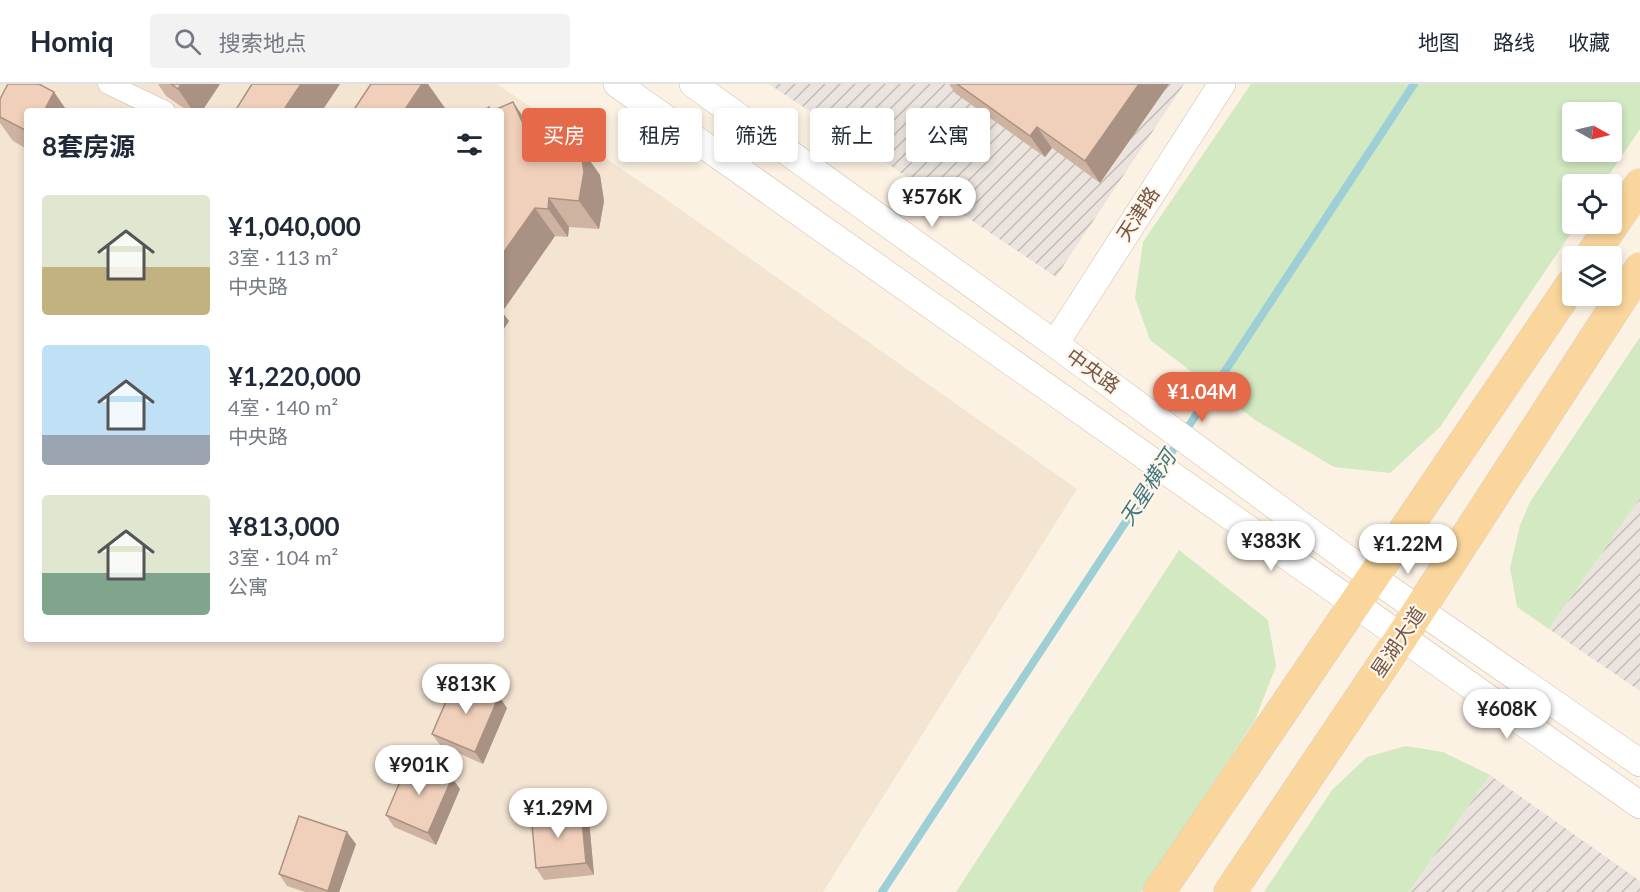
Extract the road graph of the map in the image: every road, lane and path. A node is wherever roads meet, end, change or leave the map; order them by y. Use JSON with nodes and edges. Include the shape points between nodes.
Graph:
{"nodes":[{"id":1,"x":108,"y":84,"type":"edge"},
{"id":2,"x":617,"y":84,"type":"edge"},
{"id":3,"x":693,"y":84,"type":"edge"},
{"id":4,"x":1221,"y":84,"type":"edge"},
{"id":5,"x":159,"y":108,"type":"edge"},
{"id":6,"x":1640,"y":185,"type":"edge"},
{"id":7,"x":1598,"y":246,"type":"edge"},
{"id":8,"x":1640,"y":269,"type":"edge"},
{"id":9,"x":1562,"y":299,"type":"edge"},
{"id":10,"x":1055,"y":344,"type":"junction"},
{"id":11,"x":1372,"y":577,"type":"junction"},
{"id":12,"x":1354,"y":602,"type":"junction"},
{"id":13,"x":1419,"y":610,"type":"junction"},
{"id":14,"x":1401,"y":638,"type":"junction"},
{"id":15,"x":1640,"y":763,"type":"edge"},
{"id":16,"x":1640,"y":805,"type":"edge"},
{"id":17,"x":1158,"y":892,"type":"edge"},
{"id":18,"x":1230,"y":892,"type":"edge"}],
"edges":[{"from":1,"to":5,"type":"street"},
{"from":2,"to":12,"type":"street","name":"中央路"},
{"from":3,"to":10,"type":"street","name":"中央路"},
{"from":4,"to":10,"type":"street","name":"天津路"},
{"from":6,"to":7,"type":"main road"},
{"from":8,"to":13,"type":"main road","name":"星湖大道"},
{"from":9,"to":11,"type":"main road"},
{"from":10,"to":11,"type":"street","name":"中央路"},
{"from":11,"to":12,"type":"main road"},
{"from":11,"to":13,"type":"street","name":"中央路"},
{"from":12,"to":14,"type":"street","name":"中央路"},
{"from":12,"to":17,"type":"main road"},
{"from":13,"to":14,"type":"main road","name":"星湖大道"},
{"from":13,"to":15,"type":"street","name":"中央路"},
{"from":14,"to":16,"type":"street","name":"中央路"},
{"from":14,"to":18,"type":"main road","name":"星湖大道"}]}
